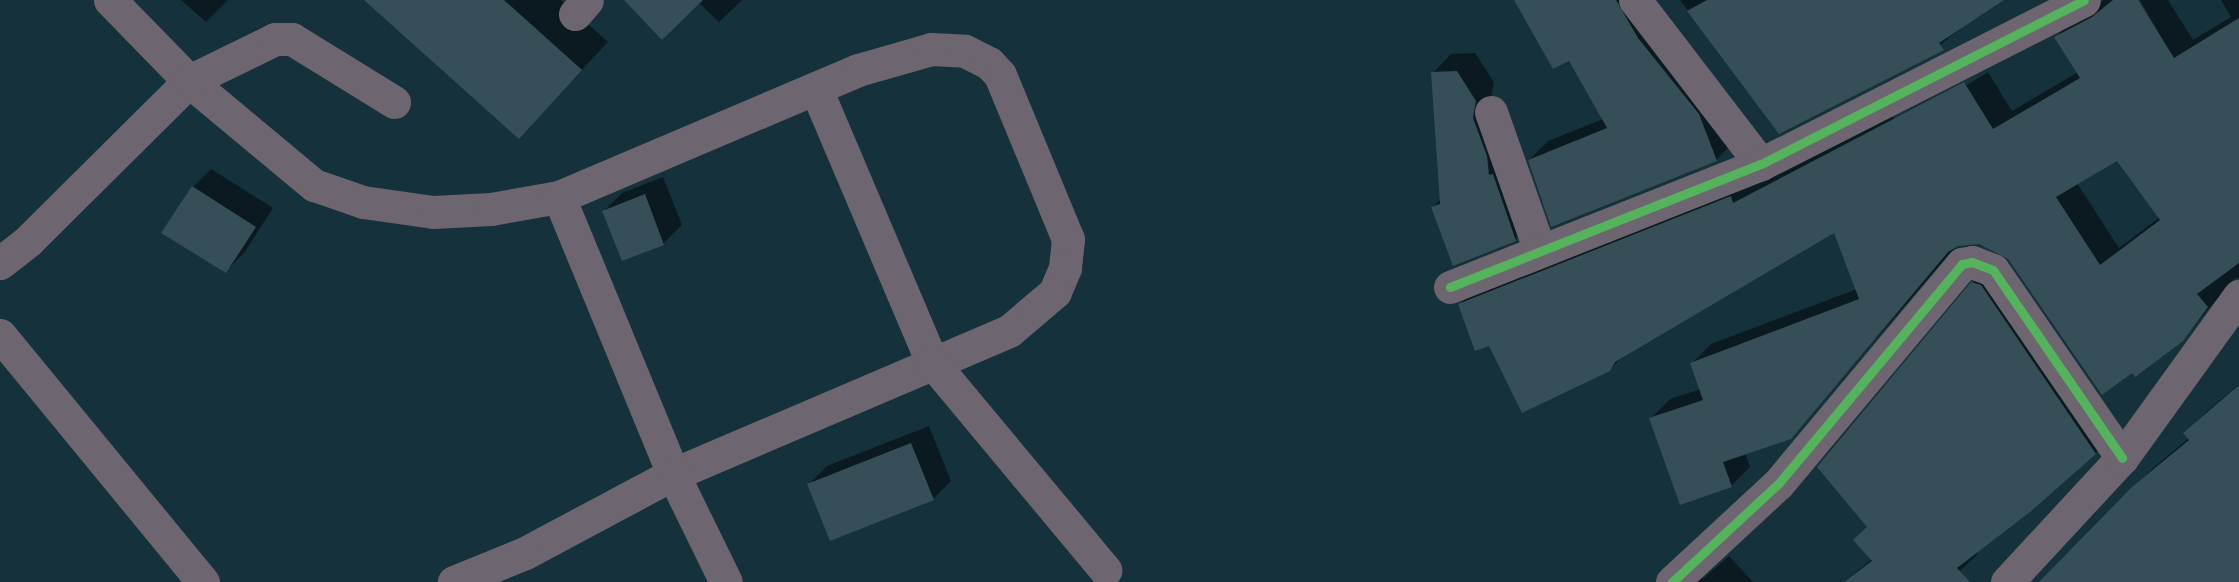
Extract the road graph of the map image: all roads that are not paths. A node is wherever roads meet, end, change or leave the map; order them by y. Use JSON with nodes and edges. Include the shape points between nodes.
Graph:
{"nodes":[{"id":1,"x":110,"y":0,"type":"edge"},
{"id":2,"x":1635,"y":0,"type":"edge"},
{"id":3,"x":2084,"y":0,"type":"edge"},
{"id":4,"x":189,"y":81,"type":"junction"},
{"id":5,"x":816,"y":88,"type":"junction"},
{"id":6,"x":394,"y":102,"type":"dead end"},
{"id":7,"x":1491,"y":112,"type":"dead end"},
{"id":8,"x":1761,"y":164,"type":"junction"},
{"id":9,"x":559,"y":197,"type":"junction"},
{"id":10,"x":1540,"y":251,"type":"junction"},
{"id":11,"x":0,"y":263,"type":"edge"},
{"id":12,"x":1450,"y":287,"type":"dead end"},
{"id":13,"x":2239,"y":296,"type":"edge"},
{"id":14,"x":0,"y":335,"type":"edge"},
{"id":15,"x":932,"y":362,"type":"junction"},
{"id":16,"x":2122,"y":458,"type":"junction"},
{"id":17,"x":673,"y":474,"type":"junction"},
{"id":18,"x":1105,"y":570,"type":"dead end"},
{"id":19,"x":203,"y":582,"type":"edge"},
{"id":20,"x":454,"y":582,"type":"edge"},
{"id":21,"x":726,"y":582,"type":"edge"},
{"id":22,"x":1672,"y":582,"type":"edge"},
{"id":23,"x":2007,"y":582,"type":"edge"}],
"edges":[{"from":1,"to":4,"type":"street"},
{"from":2,"to":8,"type":"street"},
{"from":3,"to":8,"type":"street"},
{"from":4,"to":6,"type":"street","via":[[284,38]]},
{"from":4,"to":9,"type":"street","via":[[314,185],[363,202],[433,212],[491,209]]},
{"from":4,"to":11,"type":"street","via":[[29,240]]},
{"from":5,"to":9,"type":"street"},
{"from":5,"to":15,"type":"street"},
{"from":5,"to":15,"type":"street","via":[[858,70],[931,49],[965,51],[990,63],[999,75],[1068,239],[1065,268],[1055,292],[1009,331]]},
{"from":7,"to":10,"type":"street"},
{"from":8,"to":10,"type":"street"},
{"from":9,"to":17,"type":"street"},
{"from":10,"to":12,"type":"street"},
{"from":13,"to":16,"type":"street"},
{"from":14,"to":19,"type":"street"},
{"from":15,"to":17,"type":"street"},
{"from":15,"to":18,"type":"street"},
{"from":16,"to":22,"type":"street","via":[[1993,270],[1972,262],[1962,264],[1778,484]]},
{"from":16,"to":23,"type":"street"},
{"from":17,"to":20,"type":"street","via":[[525,553]]},
{"from":17,"to":21,"type":"street"}]}
